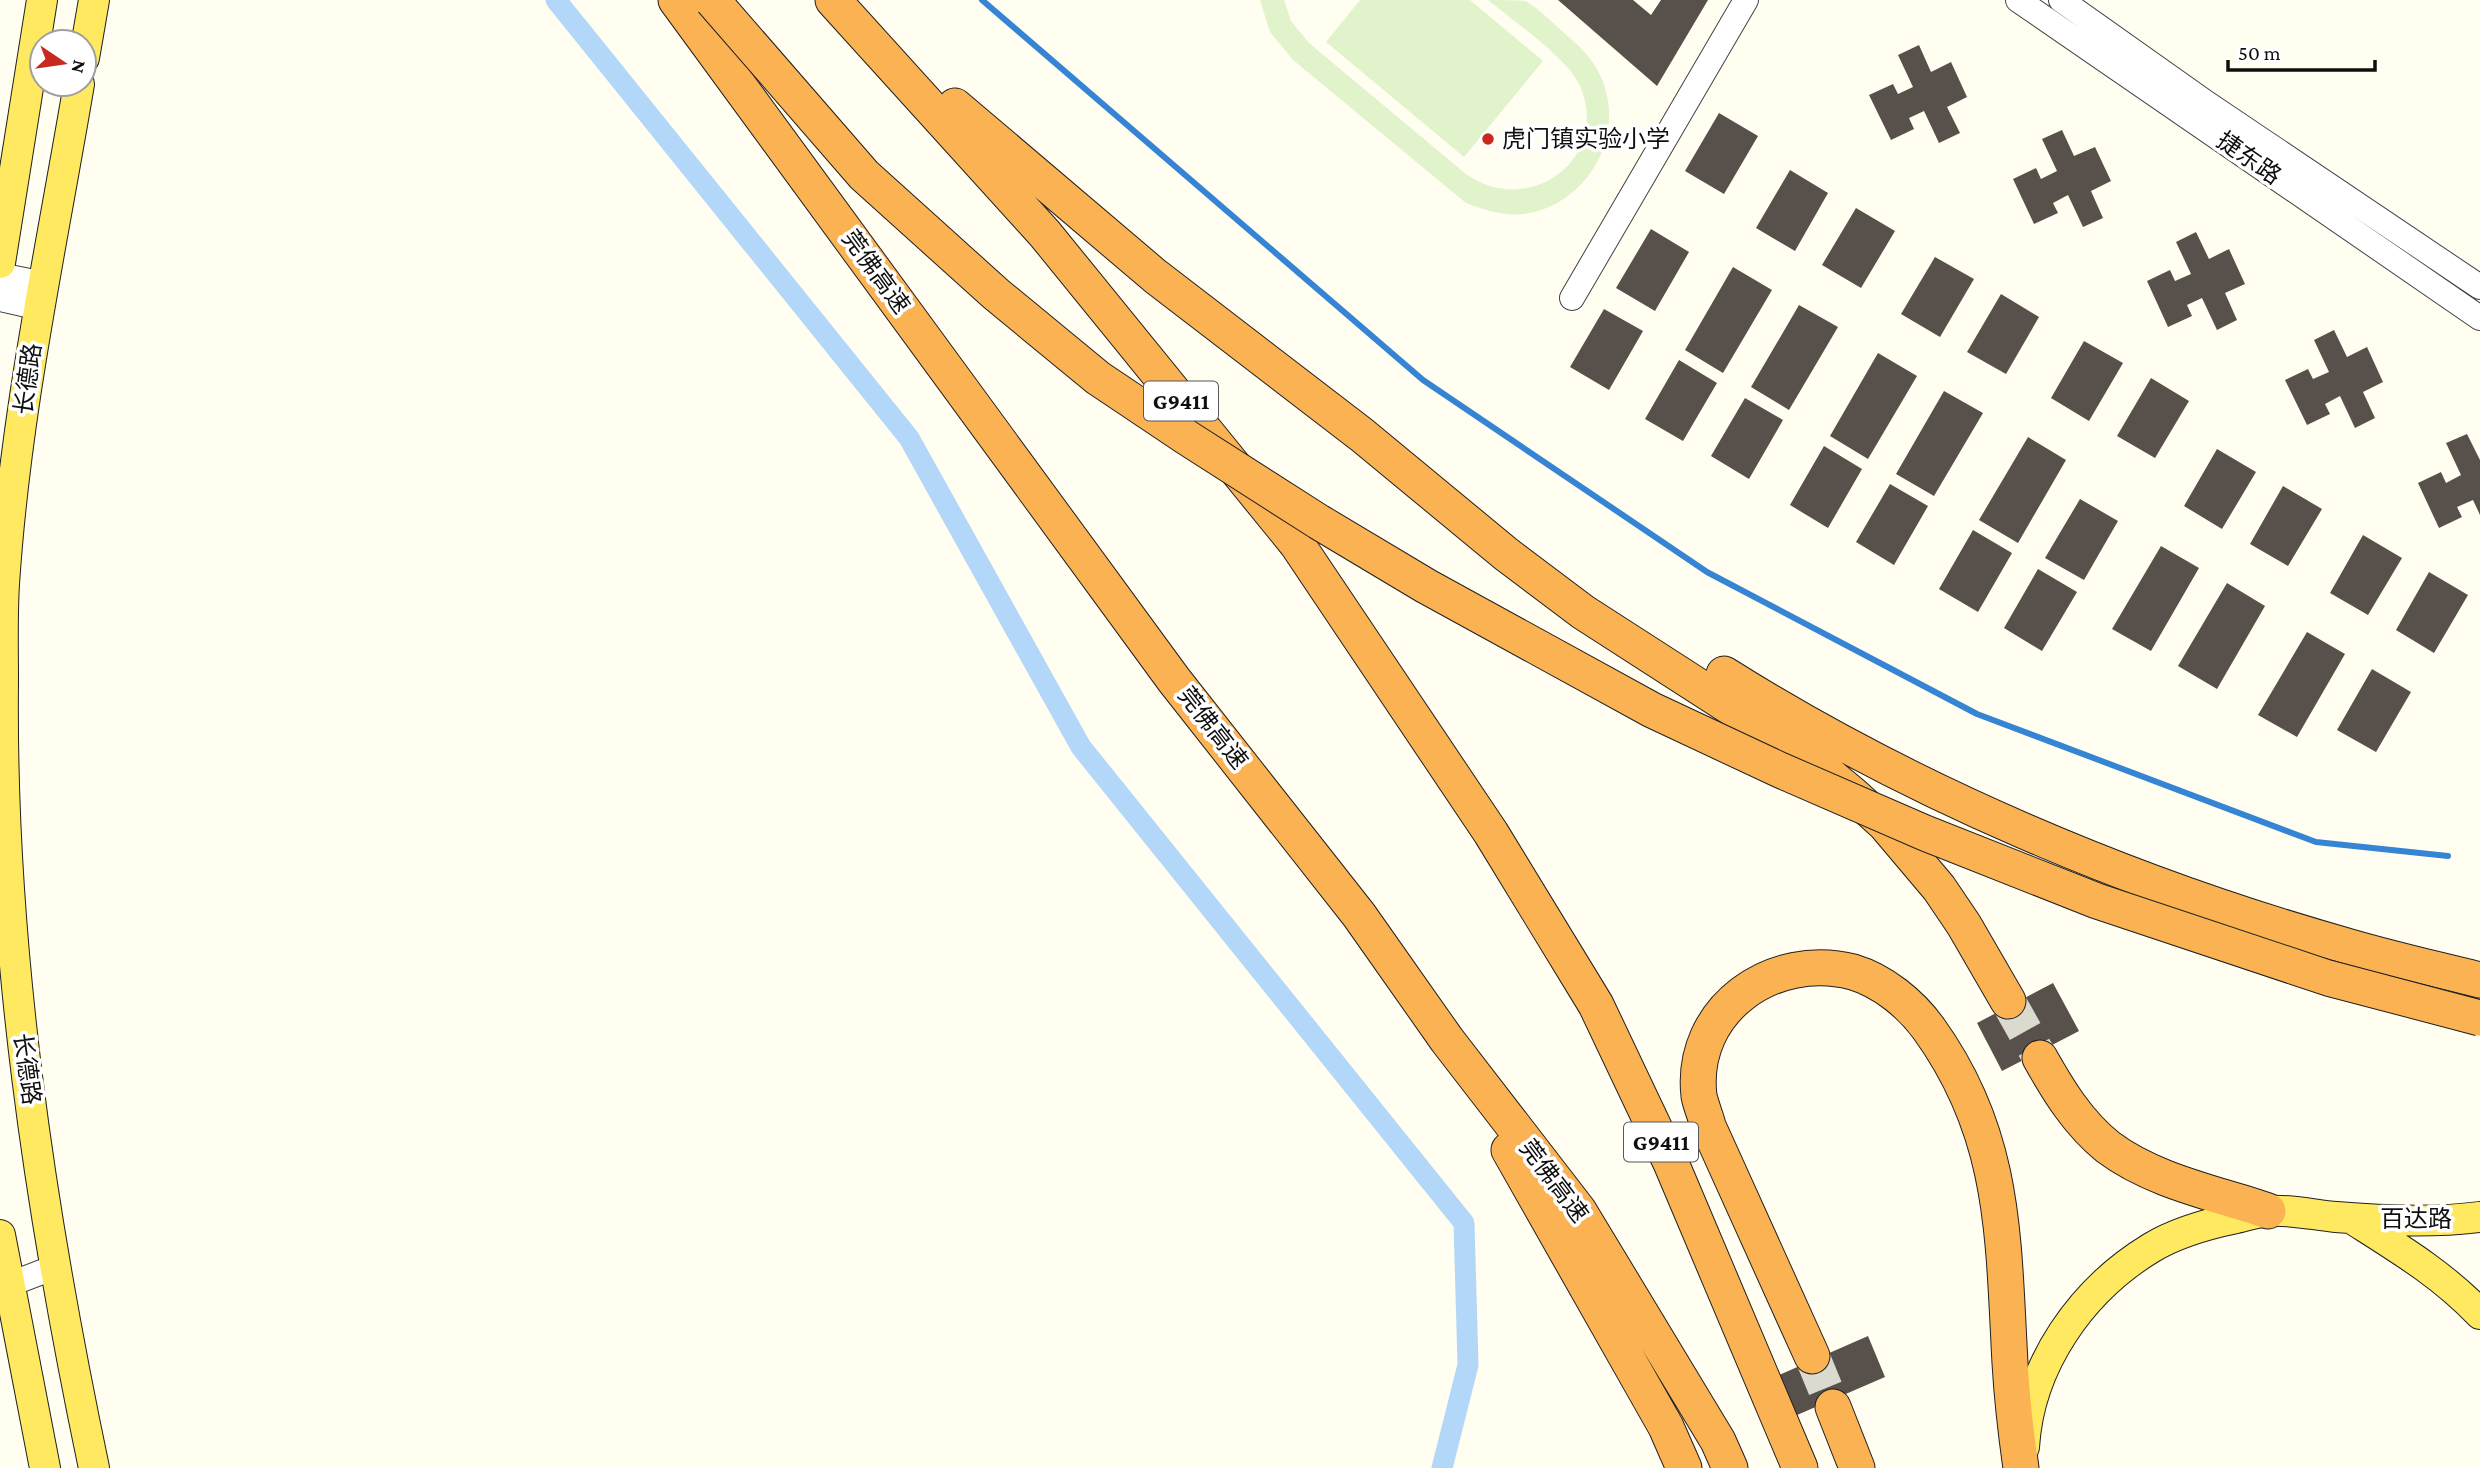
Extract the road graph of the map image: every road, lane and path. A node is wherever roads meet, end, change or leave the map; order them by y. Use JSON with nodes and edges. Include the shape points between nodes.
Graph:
{"nodes":[{"id":1,"x":42,"y":0,"type":"edge"},
{"id":2,"x":94,"y":0,"type":"edge"},
{"id":3,"x":676,"y":0,"type":"edge"},
{"id":4,"x":712,"y":0,"type":"edge"},
{"id":5,"x":833,"y":0,"type":"edge"},
{"id":6,"x":841,"y":0,"type":"edge"},
{"id":7,"x":1746,"y":0,"type":"edge"},
{"id":8,"x":2018,"y":0,"type":"edge"},
{"id":9,"x":2061,"y":0,"type":"edge"},
{"id":10,"x":89,"y":28,"type":"edge"},
{"id":11,"x":77,"y":98,"type":"edge"},
{"id":12,"x":24,"y":113,"type":"junction"},
{"id":13,"x":0,"y":175,"type":"edge"},
{"id":14,"x":0,"y":263,"type":"edge"},
{"id":15,"x":0,"y":275,"type":"edge"},
{"id":16,"x":2480,"y":287,"type":"edge"},
{"id":17,"x":42,"y":296,"type":"junction"},
{"id":18,"x":1572,"y":298,"type":"dead end"},
{"id":19,"x":0,"y":299,"type":"edge"},
{"id":20,"x":2480,"y":318,"type":"edge"},
{"id":21,"x":1362,"y":435,"type":"junction"},
{"id":22,"x":2480,"y":980,"type":"edge"},
{"id":23,"x":2008,"y":1001,"type":"tunnel mouth"},
{"id":24,"x":2480,"y":1018,"type":"edge"},
{"id":25,"x":1447,"y":1040,"type":"junction"},
{"id":26,"x":2040,"y":1058,"type":"tunnel mouth"},
{"id":27,"x":2268,"y":1211,"type":"junction"},
{"id":28,"x":2480,"y":1217,"type":"edge"},
{"id":29,"x":2351,"y":1218,"type":"junction"},
{"id":30,"x":0,"y":1236,"type":"edge"},
{"id":31,"x":55,"y":1267,"type":"junction"},
{"id":32,"x":4,"y":1286,"type":"edge"},
{"id":33,"x":2480,"y":1314,"type":"edge"},
{"id":34,"x":1812,"y":1356,"type":"tunnel mouth"},
{"id":35,"x":1833,"y":1407,"type":"tunnel mouth"},
{"id":36,"x":46,"y":1468,"type":"edge"},
{"id":37,"x":94,"y":1468,"type":"edge"},
{"id":38,"x":1684,"y":1468,"type":"edge"},
{"id":39,"x":1730,"y":1468,"type":"edge"},
{"id":40,"x":1800,"y":1468,"type":"edge"},
{"id":41,"x":1857,"y":1468,"type":"edge"},
{"id":42,"x":2022,"y":1468,"type":"edge"}],
"edges":[{"from":1,"to":12,"type":"main road"},
{"from":2,"to":10,"type":"main road"},
{"from":3,"to":25,"type":"highway","name":"莞佛高速","via":[[1174,680],[1359,915]]},
{"from":4,"to":24,"type":"highway","bridge":true,"via":[[864,174],[996,294],[1098,378],[1426,586],[1653,710],[1925,833],[2097,901],[2315,974]]},
{"from":5,"to":40,"type":"highway","number":"G9411","via":[[1045,234],[1297,544],[1491,833],[1596,1005],[1671,1163]]},
{"from":6,"to":21,"type":"highway","via":[[945,99],[1155,276]]},
{"from":7,"to":18,"type":"street"},
{"from":8,"to":20,"type":"street","name":"捷东路"},
{"from":9,"to":16,"type":"street","name":"捷东路"},
{"from":11,"to":17,"type":"main road","name":"长德路"},
{"from":12,"to":13,"type":"main road"},
{"from":12,"to":14,"type":"main road"},
{"from":15,"to":17,"type":"street"},
{"from":17,"to":19,"type":"street"},
{"from":17,"to":31,"type":"main road","name":"长德路","via":[[19,443],[4,584],[2,744],[6,870],[21,1032]]},
{"from":21,"to":22,"type":"highway","via":[[1526,548],[1777,707],[1950,798],[2217,906],[2347,947]]},
{"from":21,"to":23,"type":"highway","via":[[1506,555],[1583,612],[1805,755],[1852,794],[1885,824],[1939,888]]},
{"from":25,"to":38,"type":"highway","via":[[1666,1427]]},
{"from":25,"to":39,"type":"highway","name":"莞佛高速","via":[[1579,1211]]},
{"from":26,"to":27,"type":"highway","via":[[2058,1090],[2107,1146],[2183,1184]]},
{"from":27,"to":29,"type":"main road","name":"百达路"},
{"from":27,"to":42,"type":"main road","name":"百达路","via":[[2206,1225],[2153,1247],[2092,1295],[2046,1362],[2032,1402]]},
{"from":28,"to":29,"type":"main road","name":"百达路","via":[[2452,1221]]},
{"from":29,"to":33,"type":"main road","via":[[2420,1260]]},
{"from":30,"to":32,"type":"main road"},
{"from":31,"to":32,"type":"street"},
{"from":31,"to":37,"type":"main road","name":"长德路"},
{"from":32,"to":36,"type":"main road"},
{"from":34,"to":42,"type":"highway","via":[[1699,1096],[1701,1065],[1720,1013],[1758,983],[1810,968],[1855,973],[1894,993],[1914,1011],[1948,1059],[1980,1125],[2000,1204],[2013,1412]]},
{"from":35,"to":41,"type":"highway"}]}
